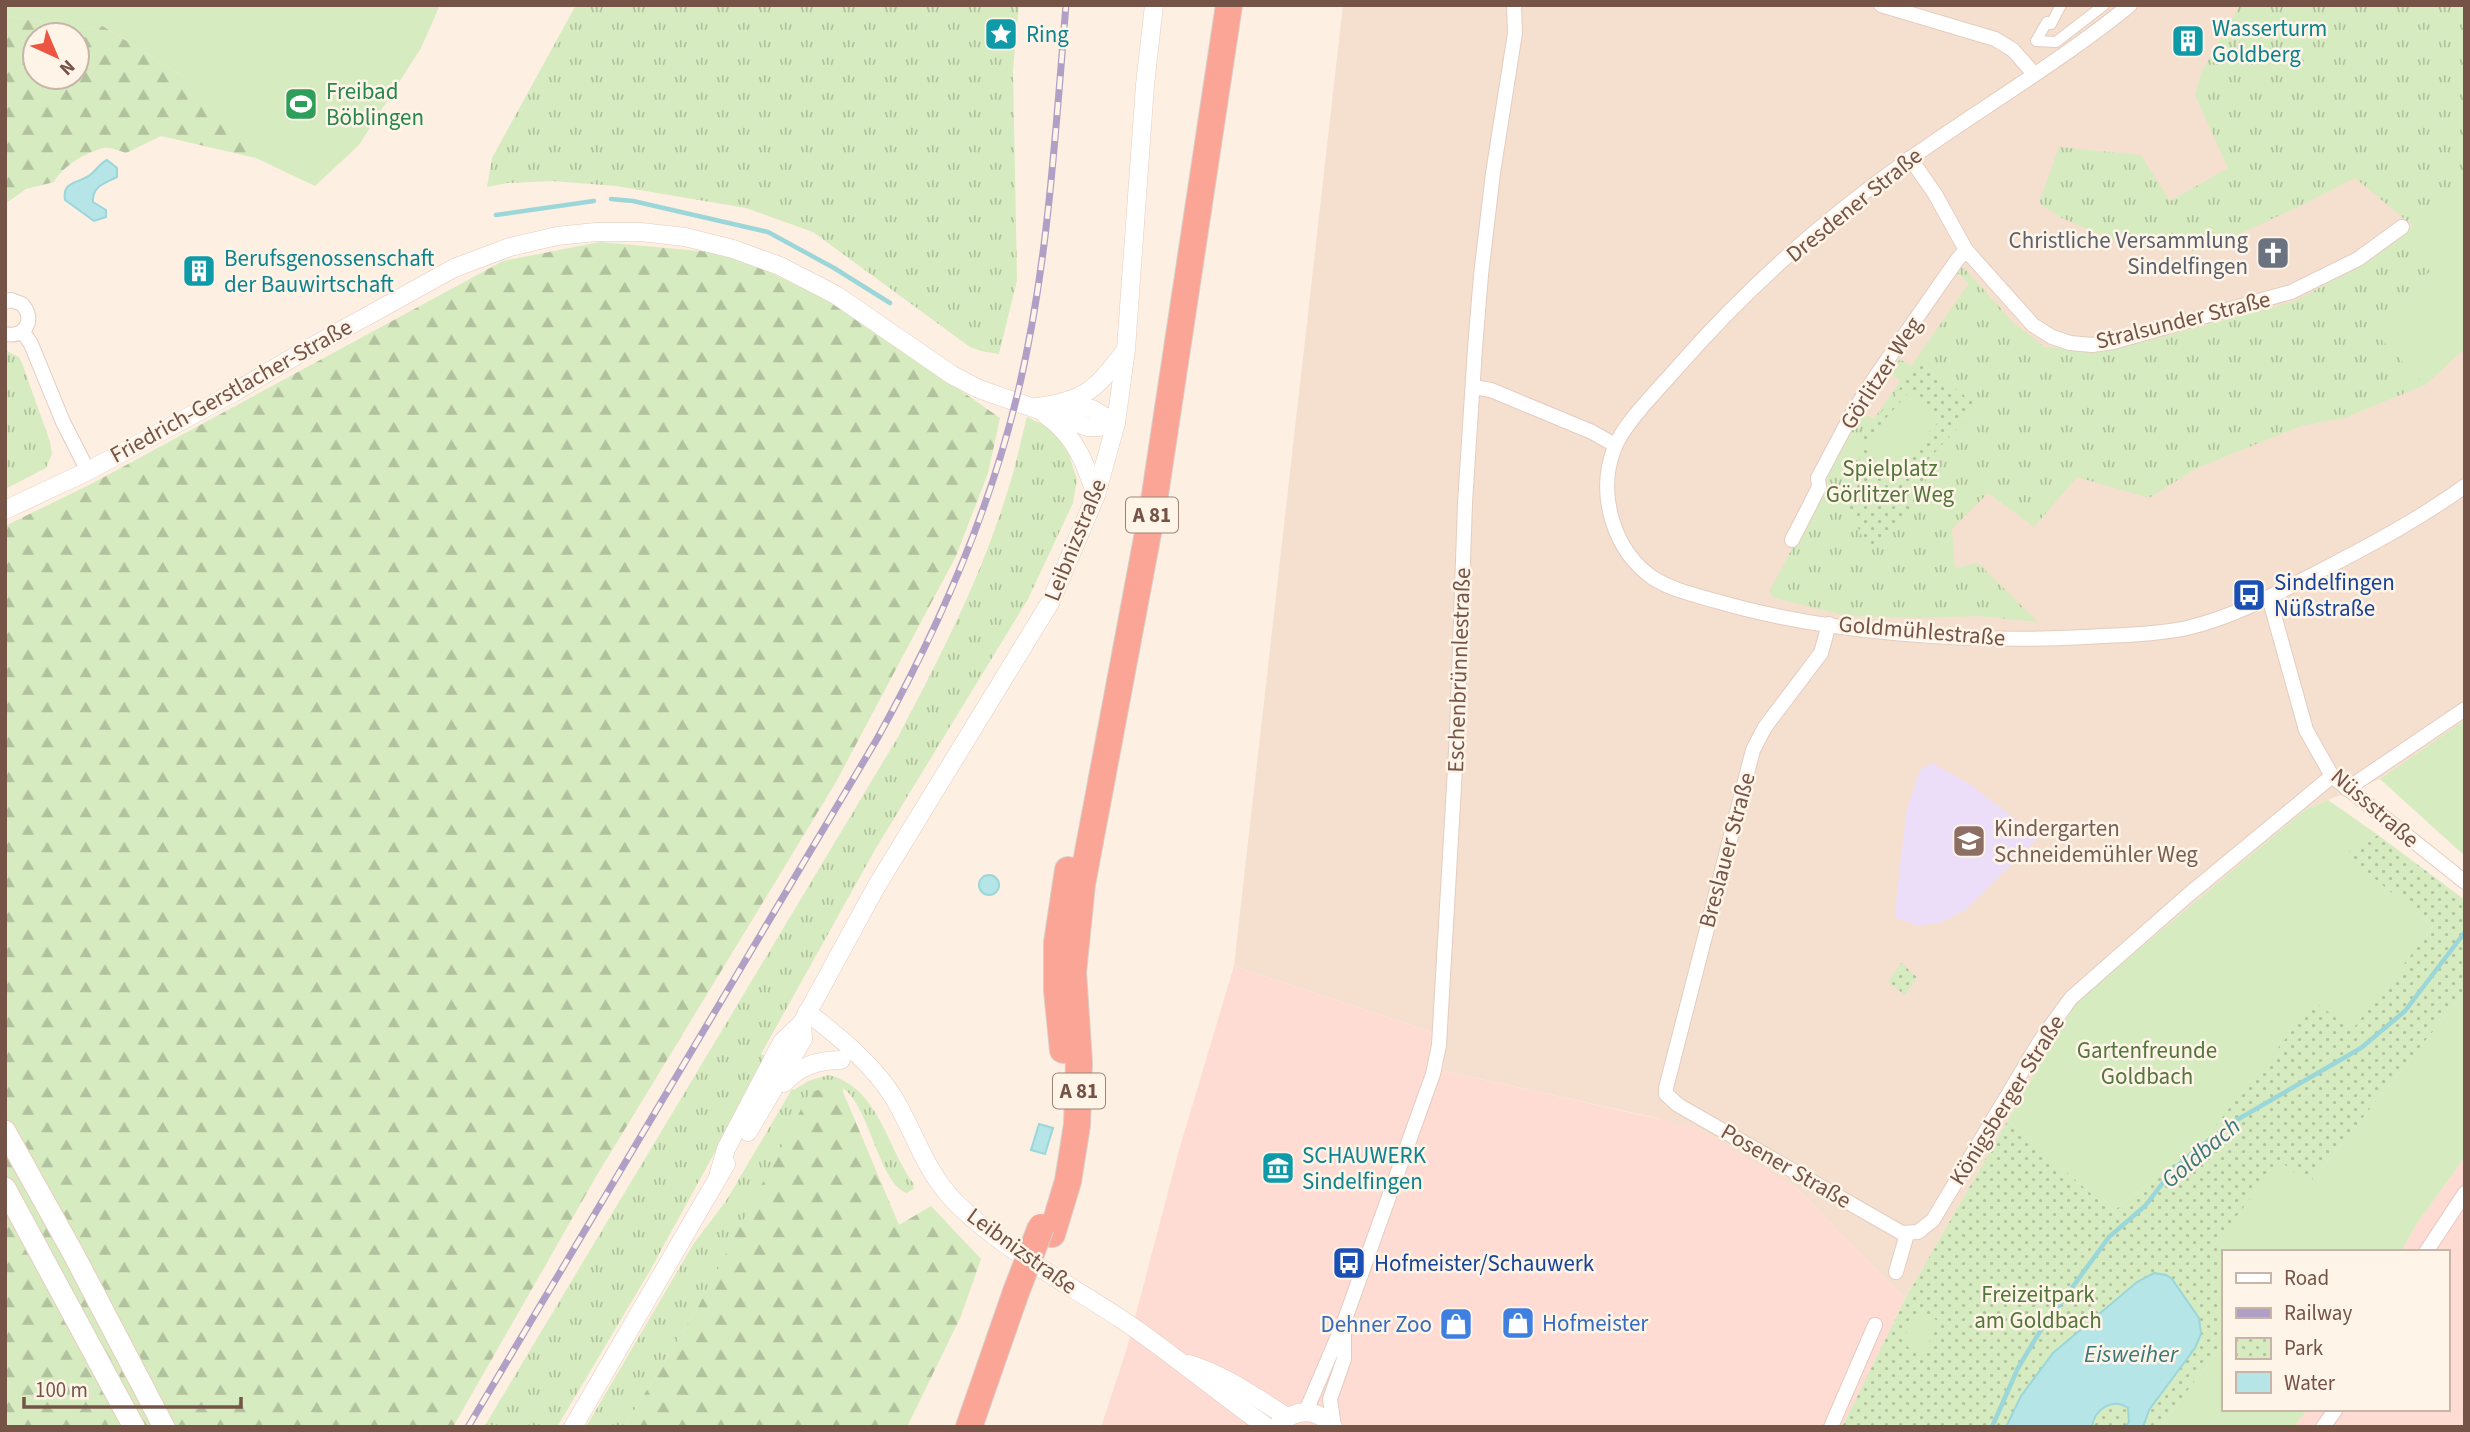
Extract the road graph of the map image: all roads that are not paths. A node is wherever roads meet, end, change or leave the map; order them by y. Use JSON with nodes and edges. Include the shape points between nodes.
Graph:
{"nodes":[{"id":1,"x":1154,"y":5,"type":"edge"},
{"id":2,"x":1214,"y":5,"type":"edge"},
{"id":3,"x":1229,"y":5,"type":"edge"},
{"id":4,"x":1514,"y":5,"type":"edge"},
{"id":5,"x":1881,"y":5,"type":"edge"},
{"id":6,"x":2061,"y":5,"type":"edge"},
{"id":7,"x":2104,"y":5,"type":"edge"},
{"id":8,"x":2130,"y":5,"type":"edge"},
{"id":9,"x":2034,"y":74,"type":"junction"},
{"id":10,"x":1910,"y":158,"type":"junction"},
{"id":11,"x":2402,"y":227,"type":"dead end"},
{"id":12,"x":1966,"y":250,"type":"junction"},
{"id":13,"x":5,"y":302,"type":"edge"},
{"id":14,"x":23,"y":332,"type":"junction"},
{"id":15,"x":5,"y":334,"type":"edge"},
{"id":16,"x":1126,"y":349,"type":"junction"},
{"id":17,"x":1473,"y":387,"type":"junction"},
{"id":18,"x":1064,"y":404,"type":"junction"},
{"id":19,"x":1036,"y":407,"type":"junction"},
{"id":20,"x":1116,"y":423,"type":"junction"},
{"id":21,"x":1615,"y":445,"type":"junction"},
{"id":22,"x":88,"y":471,"type":"junction"},
{"id":23,"x":2465,"y":486,"type":"edge"},
{"id":24,"x":1096,"y":495,"type":"junction"},
{"id":25,"x":5,"y":510,"type":"edge"},
{"id":26,"x":1792,"y":540,"type":"dead end"},
{"id":27,"x":2269,"y":597,"type":"junction"},
{"id":28,"x":1829,"y":624,"type":"junction"},
{"id":29,"x":2465,"y":709,"type":"edge"},
{"id":30,"x":2332,"y":776,"type":"junction"},
{"id":31,"x":2347,"y":789,"type":"junction"},
{"id":32,"x":2465,"y":882,"type":"edge"},
{"id":33,"x":804,"y":1018,"type":"junction"},
{"id":34,"x":841,"y":1060,"type":"junction"},
{"id":35,"x":873,"y":1073,"type":"junction"},
{"id":36,"x":1666,"y":1094,"type":"joint"},
{"id":37,"x":761,"y":1110,"type":"junction"},
{"id":38,"x":5,"y":1131,"type":"edge"},
{"id":39,"x":719,"y":1174,"type":"junction"},
{"id":40,"x":5,"y":1188,"type":"edge"},
{"id":41,"x":2465,"y":1193,"type":"edge"},
{"id":42,"x":1046,"y":1230,"type":"junction"},
{"id":43,"x":1907,"y":1234,"type":"junction"},
{"id":44,"x":2427,"y":1250,"type":"edge"},
{"id":45,"x":1896,"y":1272,"type":"dead end"},
{"id":46,"x":1022,"y":1295,"type":"junction"},
{"id":47,"x":1344,"y":1322,"type":"junction"},
{"id":48,"x":1875,"y":1325,"type":"dead end"},
{"id":49,"x":1183,"y":1362,"type":"junction"},
{"id":50,"x":1306,"y":1411,"type":"junction"},
{"id":51,"x":2335,"y":1411,"type":"edge"},
{"id":52,"x":1282,"y":1422,"type":"edge"},
{"id":53,"x":134,"y":1427,"type":"edge"},
{"id":54,"x":164,"y":1427,"type":"edge"},
{"id":55,"x":573,"y":1427,"type":"edge"},
{"id":56,"x":969,"y":1427,"type":"edge"},
{"id":57,"x":981,"y":1427,"type":"edge"},
{"id":58,"x":1267,"y":1427,"type":"edge"},
{"id":59,"x":1334,"y":1427,"type":"edge"},
{"id":60,"x":1831,"y":1427,"type":"edge"},
{"id":61,"x":2323,"y":1427,"type":"edge"}],
"edges":[{"from":1,"to":16,"type":"street","name":"Leibnizstraße"},
{"from":2,"to":42,"type":"highway","number":"A 81","via":[[1135,514],[1060,915],[1057,990],[1065,1098]]},
{"from":3,"to":42,"type":"highway","number":"A 81","via":[[1154,501],[1082,884],[1073,972],[1079,1052],[1077,1125],[1062,1207]]},
{"from":4,"to":17,"type":"street","name":"Eschenbrünnlestraße","via":[[1515,33],[1482,266]]},
{"from":5,"to":9,"type":"street","via":[[1995,39]]},
{"from":6,"to":7,"type":"street","via":[[2036,41],[2056,42]]},
{"from":8,"to":9,"type":"street","name":"Dresdener Straße"},
{"from":9,"to":10,"type":"street","name":"Dresdener Straße"},
{"from":10,"to":12,"type":"street","name":"Stralsunder Straße"},
{"from":10,"to":21,"type":"street","name":"Dresdener Straße","via":[[1829,220],[1751,292],[1690,353]]},
{"from":11,"to":12,"type":"street","name":"Stralsunder Straße","via":[[2358,259],[2291,292],[2092,345],[2070,343],[2042,332]]},
{"from":12,"to":26,"type":"street","name":"Görlitzer Weg","via":[[1853,412]]},
{"from":13,"to":14,"type":"street","via":[[17,301],[27,310],[29,322]]},
{"from":14,"to":15,"type":"street"},
{"from":14,"to":22,"type":"street"},
{"from":16,"to":18,"type":"street","name":"Friedrich-Gerstlacher-Straße","via":[[1095,388]]},
{"from":16,"to":20,"type":"street","name":"Leibnizstraße"},
{"from":17,"to":21,"type":"street","via":[[1491,390]]},
{"from":17,"to":47,"type":"street","name":"Eschenbrünnlestraße","via":[[1439,1045],[1433,1074]]},
{"from":18,"to":19,"type":"street","name":"Friedrich-Gerstlacher-Straße"},
{"from":18,"to":20,"type":"street","name":"Friedrich-Gerstlacher-Straße","via":[[1092,409]]},
{"from":19,"to":20,"type":"street","name":"Friedrich-Gerstlacher-Straße","via":[[1088,427]]},
{"from":19,"to":22,"type":"street","name":"Friedrich-Gerstlacher-Straße","via":[[951,375],[836,295],[780,266],[685,237],[596,232],[510,247],[454,268]]},
{"from":19,"to":24,"type":"street","name":"Friedrich-Gerstlacher-Straße","via":[[1058,424],[1080,452]]},
{"from":20,"to":24,"type":"street","name":"Leibnizstraße"},
{"from":21,"to":28,"type":"street","name":"Goldmühlestraße","via":[[1606,485],[1615,527],[1625,547],[1655,579],[1729,605]]},
{"from":22,"to":25,"type":"street","name":"Friedrich-Gerstlacher-Straße"},
{"from":23,"to":27,"type":"street","name":"Goldmühlestraße","via":[[2421,516]]},
{"from":24,"to":33,"type":"street","name":"Leibnizstraße","via":[[1051,601],[876,887]]},
{"from":27,"to":28,"type":"street","name":"Goldmühlestraße","via":[[2231,615],[2188,627],[2108,636],[1955,637]]},
{"from":27,"to":30,"type":"street","name":"Nüssstraße","via":[[2306,730]]},
{"from":28,"to":36,"type":"street","name":"Breslauer Straße","via":[[1821,653],[1753,750]]},
{"from":29,"to":31,"type":"street"},
{"from":30,"to":31,"type":"street","name":"Nüssstraße"},
{"from":30,"to":43,"type":"street","name":"Königsberger Straße","via":[[2071,998],[2040,1041],[1933,1220],[1918,1233]]},
{"from":31,"to":32,"type":"street","name":"Nüssstraße"},
{"from":33,"to":34,"type":"street","name":"Leibnizstraße","via":[[812,1043]]},
{"from":33,"to":35,"type":"street","name":"Leibnizstraße","via":[[847,1045]]},
{"from":33,"to":37,"type":"street","via":[[803,1039]]},
{"from":33,"to":39,"type":"street","via":[[782,1042],[726,1149]]},
{"from":34,"to":35,"type":"street","name":"Leibnizstraße"},
{"from":34,"to":37,"type":"street","via":[[800,1069]]},
{"from":35,"to":49,"type":"street","name":"Leibnizstraße","via":[[894,1099],[936,1180],[955,1202],[1005,1244]]},
{"from":36,"to":43,"type":"street","name":"Posener Straße"},
{"from":37,"to":39,"type":"street"},
{"from":38,"to":54,"type":"main road"},
{"from":39,"to":55,"type":"street"},
{"from":40,"to":53,"type":"main road"},
{"from":41,"to":44,"type":"street"},
{"from":42,"to":46,"type":"highway","number":"A 81","bridge":true},
{"from":43,"to":45,"type":"street"},
{"from":46,"to":56,"type":"highway","number":"A 81"},
{"from":46,"to":57,"type":"highway","number":"A 81"},
{"from":47,"to":50,"type":"street","name":"Eschenbrünnlestraße"},
{"from":47,"to":59,"type":"street","name":"Eschenbrünnlestraße","via":[[1344,1359],[1330,1399]]},
{"from":48,"to":60,"type":"street"},
{"from":49,"to":52,"type":"street","name":"Leibnizstraße","via":[[1225,1378]]},
{"from":49,"to":58,"type":"street","name":"Leibnizstraße"},
{"from":50,"to":52,"type":"street"},
{"from":50,"to":59,"type":"street","via":[[1322,1416]]},
{"from":51,"to":61,"type":"street"}]}
